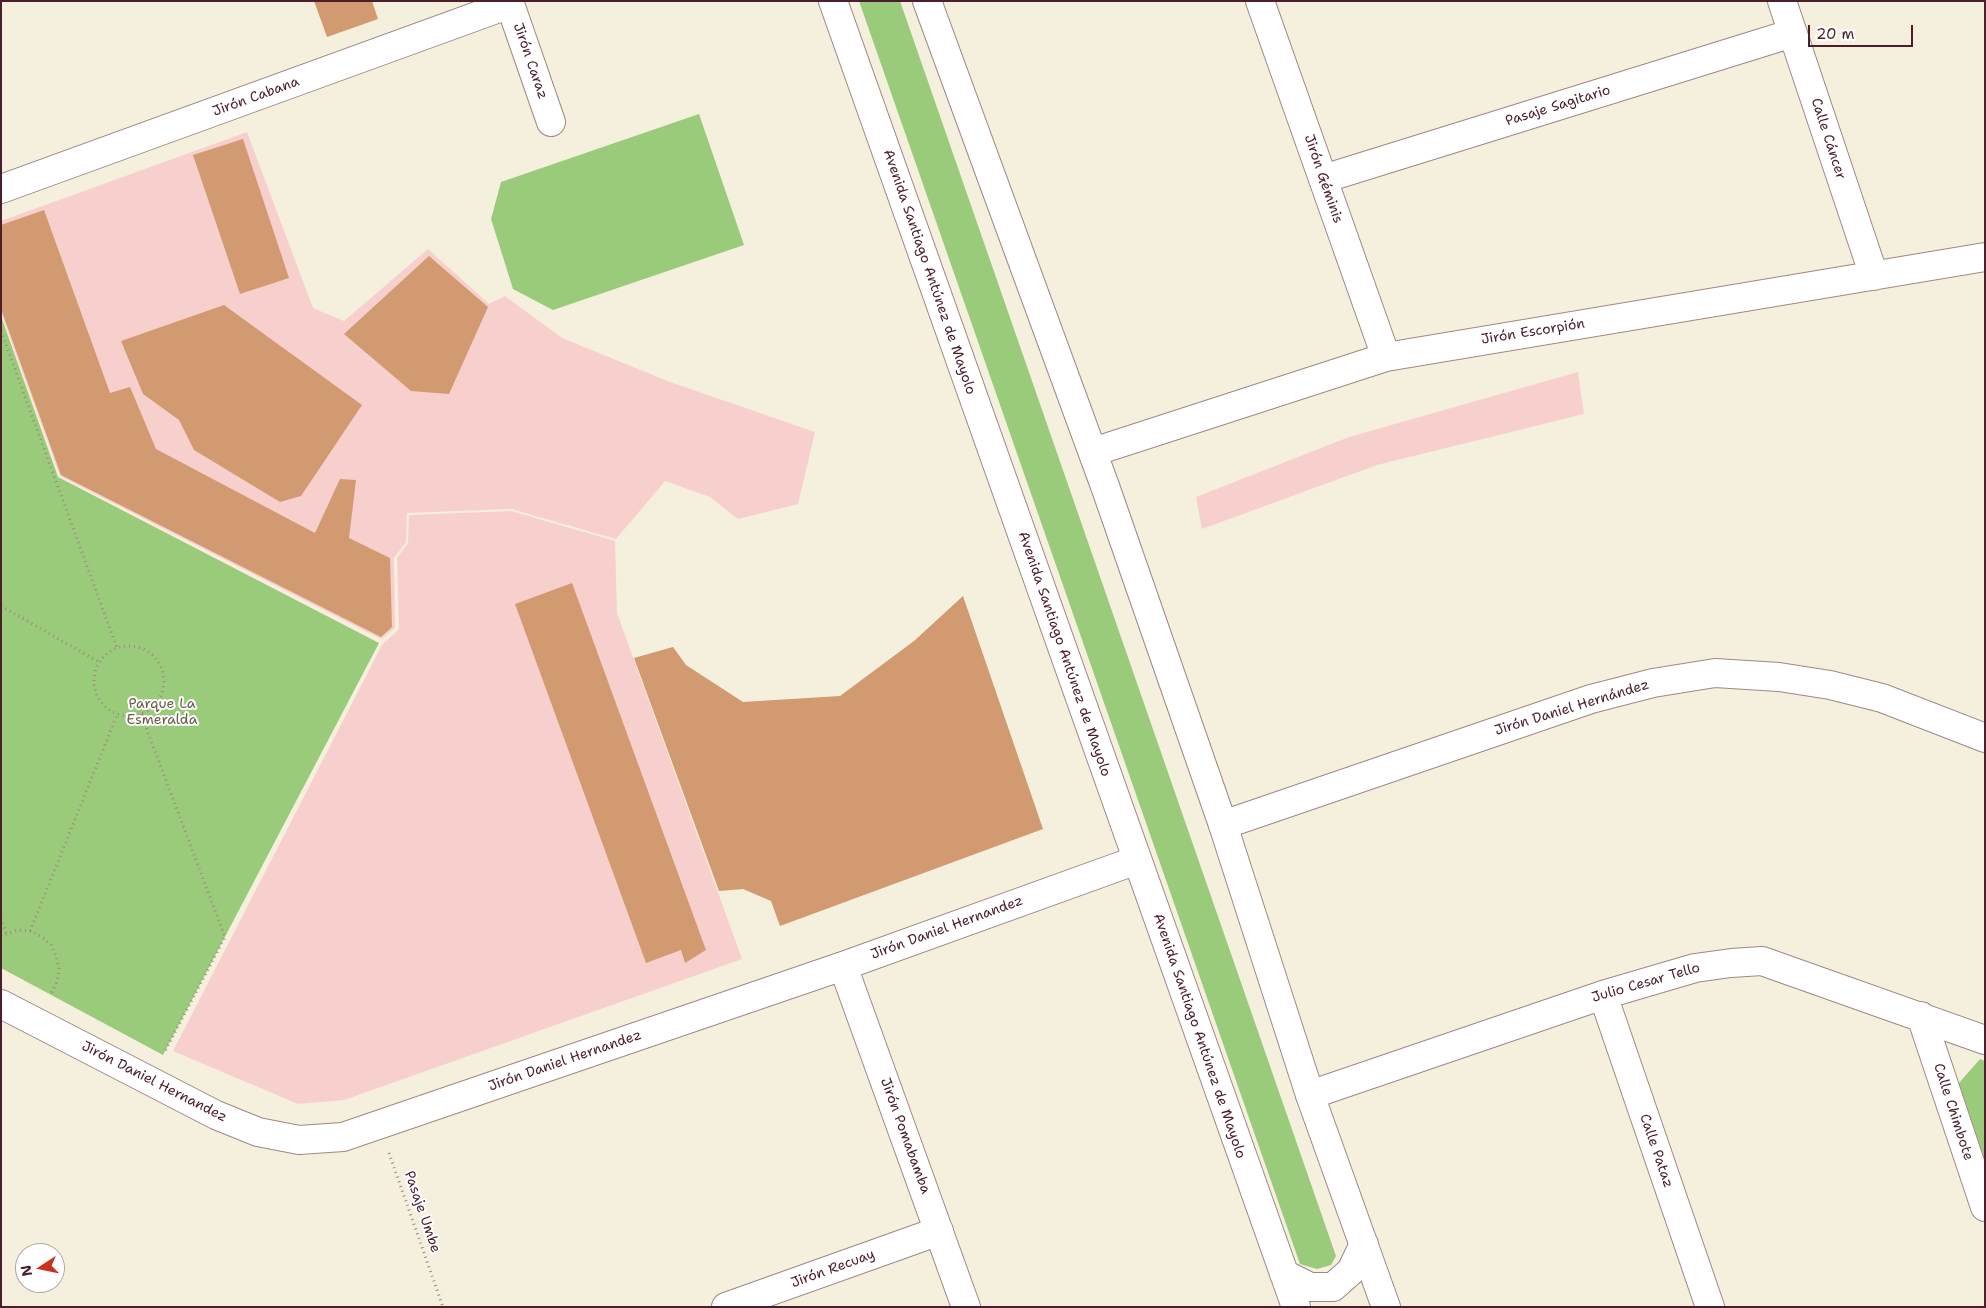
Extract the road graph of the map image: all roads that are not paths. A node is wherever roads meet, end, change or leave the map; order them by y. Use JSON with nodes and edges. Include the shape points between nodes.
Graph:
{"nodes":[{"id":1,"x":833,"y":1,"type":"edge"},
{"id":2,"x":927,"y":1,"type":"edge"},
{"id":3,"x":1260,"y":1,"type":"edge"},
{"id":4,"x":1782,"y":1,"type":"edge"},
{"id":5,"x":510,"y":3,"type":"edge"},
{"id":6,"x":1793,"y":33,"type":"junction"},
{"id":7,"x":551,"y":122,"type":"dead end"},
{"id":8,"x":1323,"y":179,"type":"junction"},
{"id":9,"x":1,"y":189,"type":"edge"},
{"id":10,"x":1985,"y":257,"type":"edge"},
{"id":11,"x":1874,"y":276,"type":"junction"},
{"id":12,"x":1386,"y":357,"type":"junction"},
{"id":13,"x":1092,"y":452,"type":"junction"},
{"id":14,"x":1985,"y":738,"type":"edge"},
{"id":15,"x":1223,"y":825,"type":"junction"},
{"id":16,"x":1137,"y":860,"type":"junction"},
{"id":17,"x":843,"y":966,"type":"junction"},
{"id":18,"x":1603,"y":995,"type":"junction"},
{"id":19,"x":1,"y":1004,"type":"edge"},
{"id":20,"x":1921,"y":1016,"type":"junction"},
{"id":21,"x":1985,"y":1040,"type":"edge"},
{"id":22,"x":1310,"y":1095,"type":"junction"},
{"id":23,"x":1985,"y":1208,"type":"edge"},
{"id":24,"x":939,"y":1231,"type":"junction"},
{"id":25,"x":1364,"y":1244,"type":"junction"},
{"id":26,"x":1284,"y":1274,"type":"junction"},
{"id":27,"x":726,"y":1307,"type":"edge"},
{"id":28,"x":966,"y":1307,"type":"edge"},
{"id":29,"x":1296,"y":1307,"type":"edge"},
{"id":30,"x":1314,"y":1307,"type":"edge"},
{"id":31,"x":1386,"y":1307,"type":"edge"},
{"id":32,"x":1710,"y":1307,"type":"edge"}],
"edges":[{"from":1,"to":16,"type":"street","name":"Avenida Santiago Antúnez de Mayolo"},
{"from":2,"to":13,"type":"street"},
{"from":3,"to":8,"type":"street","name":"Jirón Géminis"},
{"from":4,"to":6,"type":"street","name":"Calle Cáncer"},
{"from":5,"to":7,"type":"street","name":"Jirón Caraz"},
{"from":5,"to":9,"type":"street","name":"Jirón Cabana"},
{"from":6,"to":8,"type":"street","name":"Pasaje Sagitario"},
{"from":6,"to":11,"type":"street","name":"Calle Cáncer"},
{"from":8,"to":12,"type":"street","name":"Jirón Géminis"},
{"from":10,"to":11,"type":"street","name":"Jirón Escorpión"},
{"from":11,"to":12,"type":"street","name":"Jirón Escorpión"},
{"from":12,"to":13,"type":"street","name":"Jirón Escorpión"},
{"from":13,"to":15,"type":"street"},
{"from":14,"to":15,"type":"street","name":"Jirón Daniel Hernández","via":[[1882,698],[1830,685],[1779,677],[1715,674],[1653,683],[1591,699]]},
{"from":15,"to":22,"type":"street"},
{"from":16,"to":17,"type":"street","name":"Jirón Daniel Hernandez"},
{"from":16,"to":26,"type":"street","name":"Avenida Santiago Antúnez de Mayolo"},
{"from":17,"to":19,"type":"street","name":"Jirón Daniel Hernandez","via":[[343,1137],[299,1140],[258,1132],[216,1114]]},
{"from":17,"to":24,"type":"street","name":"Jirón Pomabamba"},
{"from":18,"to":20,"type":"street","name":"Julio Cesar Tello","via":[[1695,968],[1762,961]]},
{"from":18,"to":22,"type":"street","name":"Julio Cesar Tello"},
{"from":18,"to":32,"type":"street","name":"Calle Pataz"},
{"from":20,"to":21,"type":"street","name":"Julio Cesar Tello"},
{"from":20,"to":23,"type":"street","name":"Calle Chimbote"},
{"from":22,"to":25,"type":"street"},
{"from":24,"to":27,"type":"street","name":"Jirón Recuay"},
{"from":24,"to":28,"type":"street","name":"Jirón Pomabamba"},
{"from":25,"to":26,"type":"street","via":[[1351,1271],[1333,1287],[1310,1287]]},
{"from":25,"to":31,"type":"street"},
{"from":26,"to":29,"type":"street","name":"Avenida Santiago Antúnez de Mayolo"},
{"from":30,"to":31,"type":"street","via":[[1335,1291],[1359,1291]]}]}
